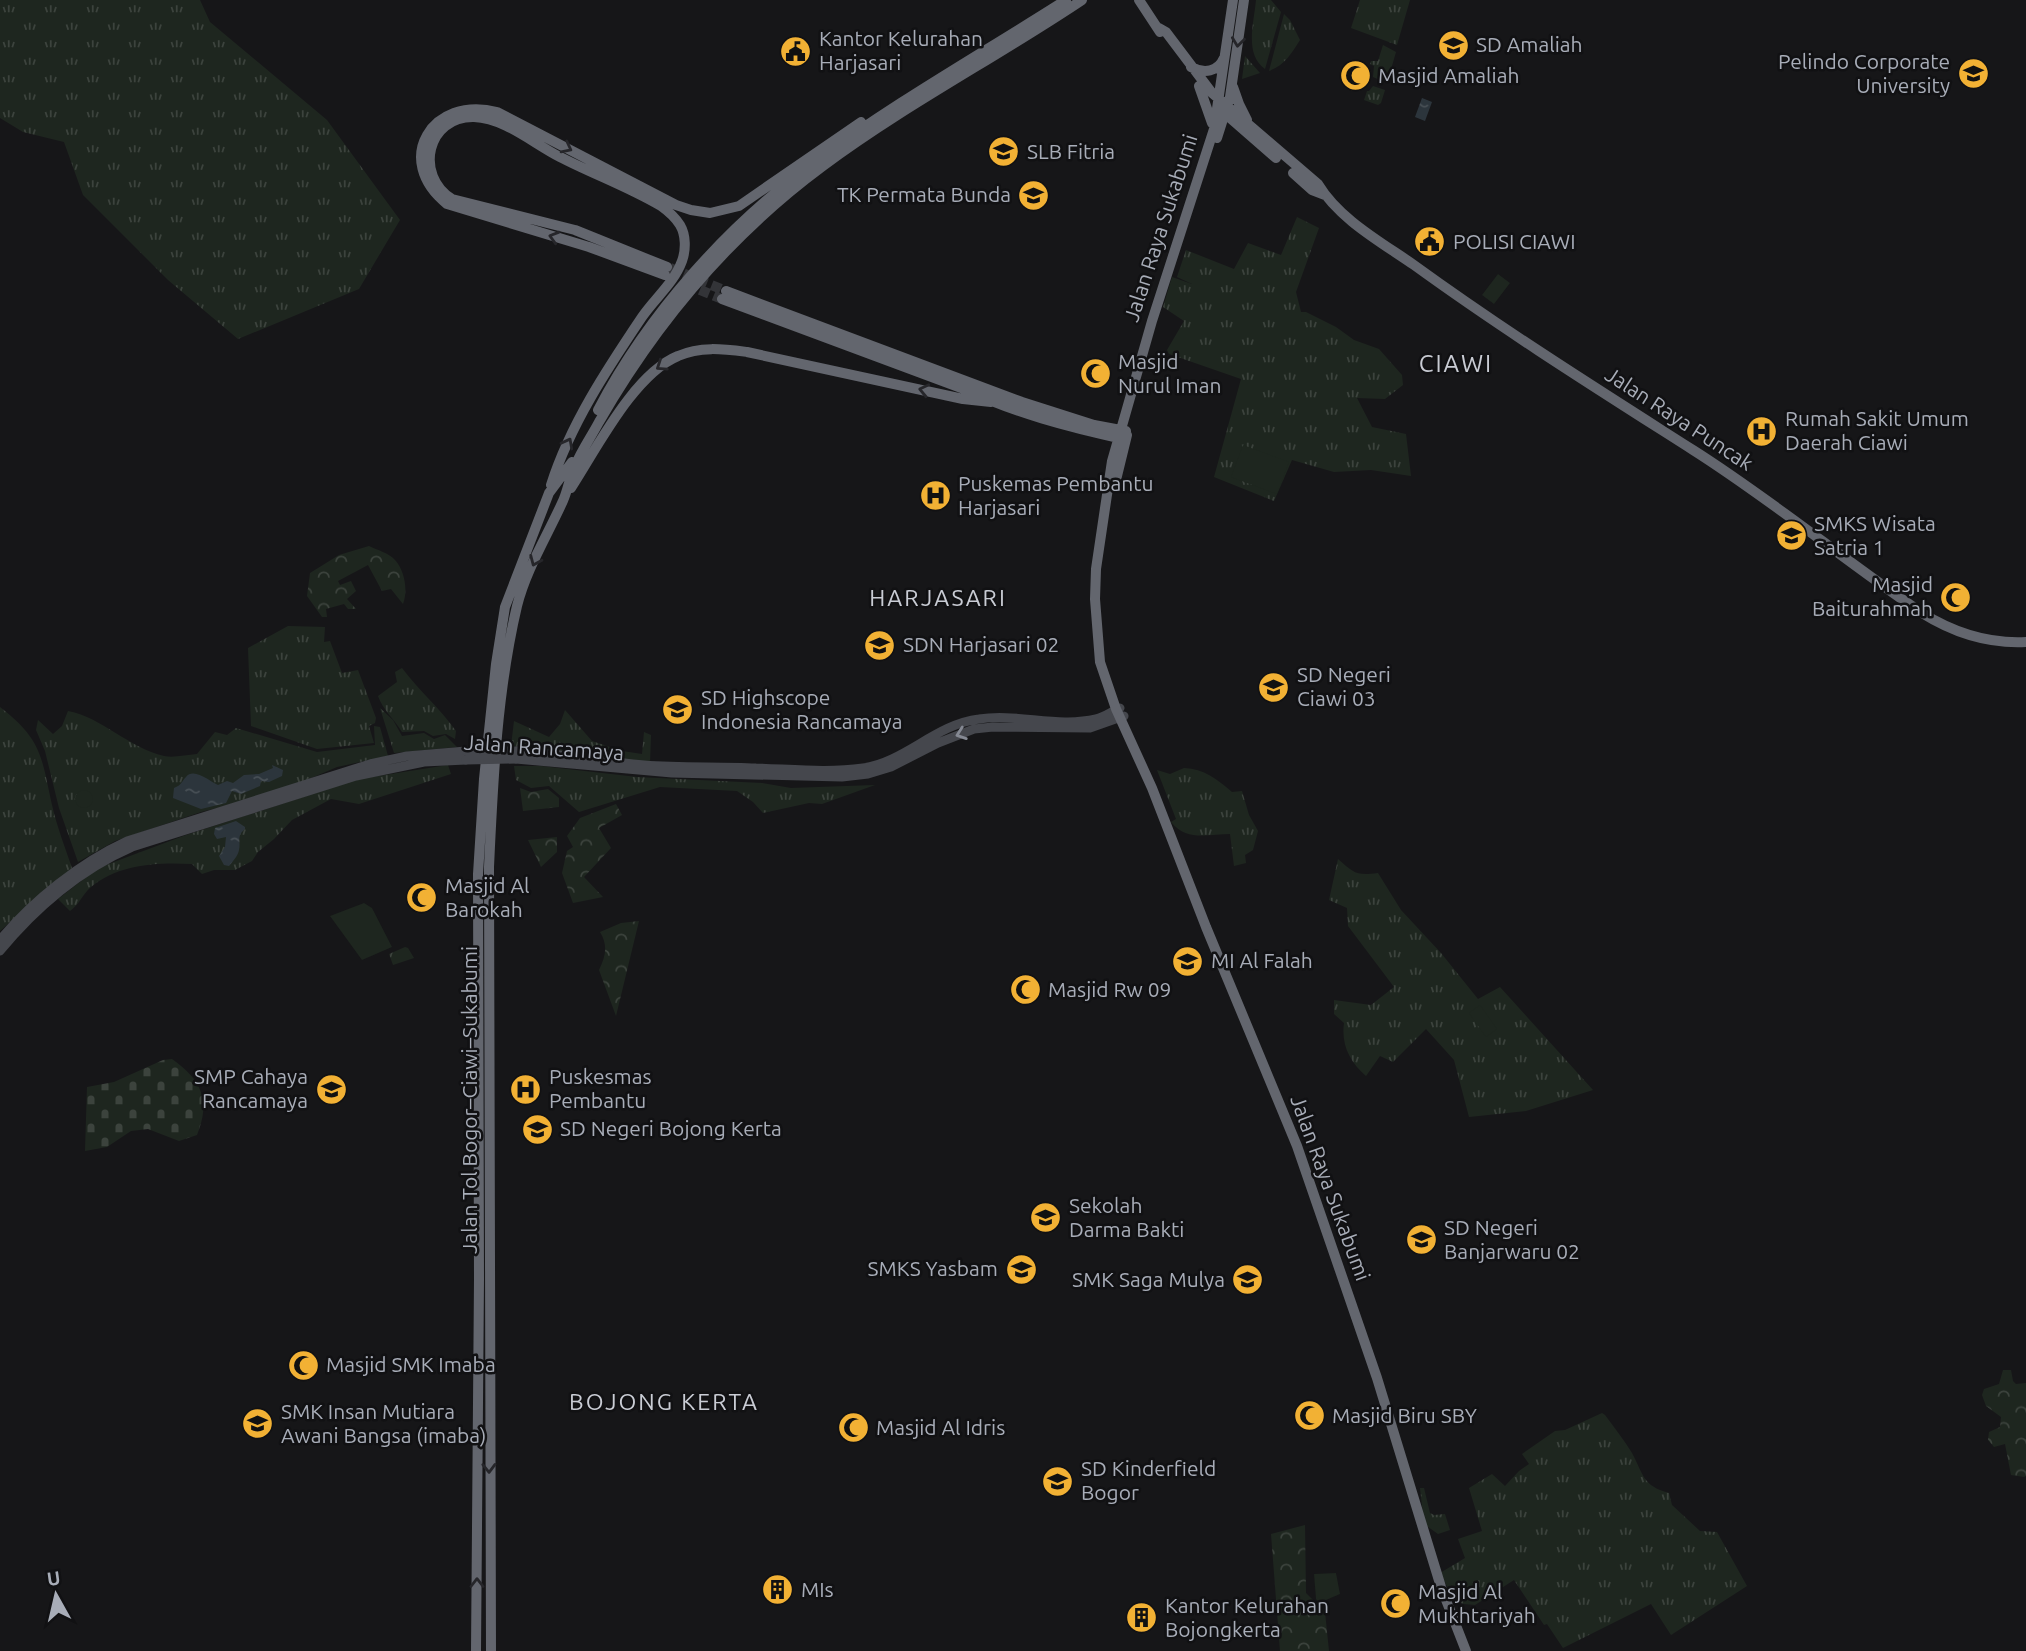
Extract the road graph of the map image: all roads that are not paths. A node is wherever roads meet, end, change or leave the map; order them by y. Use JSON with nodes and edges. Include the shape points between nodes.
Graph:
{"nodes":[{"id":1,"x":1066,"y":0,"type":"edge"},
{"id":2,"x":1082,"y":0,"type":"edge"},
{"id":3,"x":1139,"y":0,"type":"edge"},
{"id":4,"x":1235,"y":1,"type":"edge"},
{"id":5,"x":1159,"y":27,"type":"junction"},
{"id":6,"x":1226,"y":55,"type":"junction"},
{"id":7,"x":1192,"y":67,"type":"junction"},
{"id":8,"x":1233,"y":84,"type":"junction"},
{"id":9,"x":1199,"y":86,"type":"junction"},
{"id":10,"x":902,"y":103,"type":"junction"},
{"id":11,"x":1222,"y":107,"type":"junction"},
{"id":12,"x":1213,"y":129,"type":"junction"},
{"id":13,"x":1248,"y":129,"type":"junction"},
{"id":14,"x":1216,"y":142,"type":"junction"},
{"id":15,"x":659,"y":323,"type":"junction"},
{"id":16,"x":603,"y":398,"type":"junction"},
{"id":17,"x":991,"y":402,"type":"junction"},
{"id":18,"x":1126,"y":411,"type":"junction"},
{"id":19,"x":1094,"y":428,"type":"junction"},
{"id":20,"x":1123,"y":435,"type":"junction"},
{"id":21,"x":1112,"y":461,"type":"junction"},
{"id":22,"x":564,"y":499,"type":"junction"},
{"id":23,"x":2026,"y":642,"type":"edge"},
{"id":24,"x":497,"y":696,"type":"junction"},
{"id":25,"x":495,"y":713,"type":"junction"},
{"id":26,"x":1120,"y":713,"type":"junction"},
{"id":27,"x":209,"y":819,"type":"junction"},
{"id":28,"x":0,"y":940,"type":"edge"},
{"id":29,"x":0,"y":951,"type":"edge"},
{"id":30,"x":476,"y":1651,"type":"edge"},
{"id":31,"x":491,"y":1651,"type":"edge"},
{"id":32,"x":1466,"y":1651,"type":"edge"}],
"edges":[{"from":1,"to":10,"type":"highway","name":"Jalan Tol Bogor–Ciawi–Sukabumi"},
{"from":2,"to":15,"type":"highway","name":"Jalan Tol Bogor–Ciawi–Sukabumi","via":[[822,167],[721,257]]},
{"from":3,"to":5,"type":"highway"},
{"from":4,"to":6,"type":"highway"},
{"from":4,"to":8,"type":"highway","one_way":true},
{"from":5,"to":7,"type":"highway"},
{"from":5,"to":9,"type":"highway"},
{"from":6,"to":7,"type":"highway","via":[[1213,70]]},
{"from":6,"to":11,"type":"highway"},
{"from":7,"to":11,"type":"highway"},
{"from":8,"to":11,"type":"highway"},
{"from":8,"to":13,"type":"highway"},
{"from":9,"to":11,"type":"highway"},
{"from":9,"to":12,"type":"highway"},
{"from":10,"to":15,"type":"highway","name":"Jalan Tol Bogor–Ciawi–Sukabumi","via":[[815,161],[778,192],[705,261]]},
{"from":16,"to":10,"type":"highway","one_way":true,"via":[[644,314],[683,257],[683,232],[670,213],[646,198],[486,118],[454,120],[436,136],[429,158],[439,188],[452,199],[575,230],[666,271],[447,204],[424,175],[422,154],[429,131],[444,116],[483,108],[498,113],[676,205],[717,212],[739,206],[849,130]]},
{"from":11,"to":12,"type":"highway","name":"Jalan Raya Sukabumi"},
{"from":11,"to":13,"type":"highway","name":"Jalan Raya Puncak"},
{"from":11,"to":14,"type":"highway","name":"Jalan Raya Sukabumi"},
{"from":12,"to":18,"type":"highway","name":"Jalan Raya Sukabumi"},
{"from":13,"to":14,"type":"highway","via":[[1229,132]]},
{"from":13,"to":23,"type":"highway","name":"Jalan Raya Puncak","via":[[1312,190],[1325,195],[1443,287],[1738,480],[1922,613],[1969,636]]},
{"from":14,"to":20,"type":"highway","name":"Jalan Raya Sukabumi","via":[[1157,316]]},
{"from":15,"to":16,"type":"highway","name":"Jalan Tol Bogor–Ciawi–Sukabumi"},
{"from":16,"to":22,"type":"highway","name":"Jalan Tol Bogor–Ciawi–Sukabumi"},
{"from":24,"to":16,"type":"highway","name":"Jalan Tol Bogor–Ciawi–Sukabumi","one_way":true,"via":[[505,607],[559,459]]},
{"from":17,"to":19,"type":"highway","via":[[1042,420]]},
{"from":17,"to":19,"type":"highway","via":[[724,295]]},
{"from":17,"to":22,"type":"highway","one_way":true,"via":[[716,348],[677,356],[654,370],[621,410]]},
{"from":18,"to":19,"type":"highway"},
{"from":18,"to":20,"type":"highway","name":"Jalan Raya Sukabumi"},
{"from":19,"to":20,"type":"highway"},
{"from":19,"to":21,"type":"highway"},
{"from":20,"to":21,"type":"highway","name":"Jalan Raya Sukabumi"},
{"from":20,"to":26,"type":"highway","name":"Jalan Raya Sukabumi","via":[[1099,586],[1106,662]]},
{"from":21,"to":26,"type":"highway","name":"Jalan Raya Sukabumi","via":[[1095,599],[1100,662]]},
{"from":22,"to":24,"type":"highway","name":"Jalan Tol Bogor–Ciawi–Sukabumi","one_way":true,"via":[[518,603]]},
{"from":24,"to":25,"type":"highway","name":"Jalan Tol Bogor–Ciawi–Sukabumi"},
{"from":30,"to":25,"type":"highway","name":"Jalan Tol Bogor–Ciawi–Sukabumi","one_way":true,"via":[[478,874]]},
{"from":25,"to":31,"type":"highway","name":"Jalan Tol Bogor–Ciawi–Sukabumi","one_way":true,"via":[[489,867]]},
{"from":26,"to":27,"type":"street","name":"Jalan Rancamaya","bridge":true,"via":[[1086,721],[969,720],[883,763],[860,768],[653,766],[574,755],[419,755]]},
{"from":26,"to":32,"type":"highway","name":"Jalan Raya Sukabumi","via":[[1297,1146]]},
{"from":27,"to":28,"type":"street","name":"Jalan Rancamaya","via":[[127,841],[103,853],[61,883]]},
{"from":27,"to":29,"type":"street","name":"Jalan Rancamaya","via":[[99,863],[51,900]]}]}
